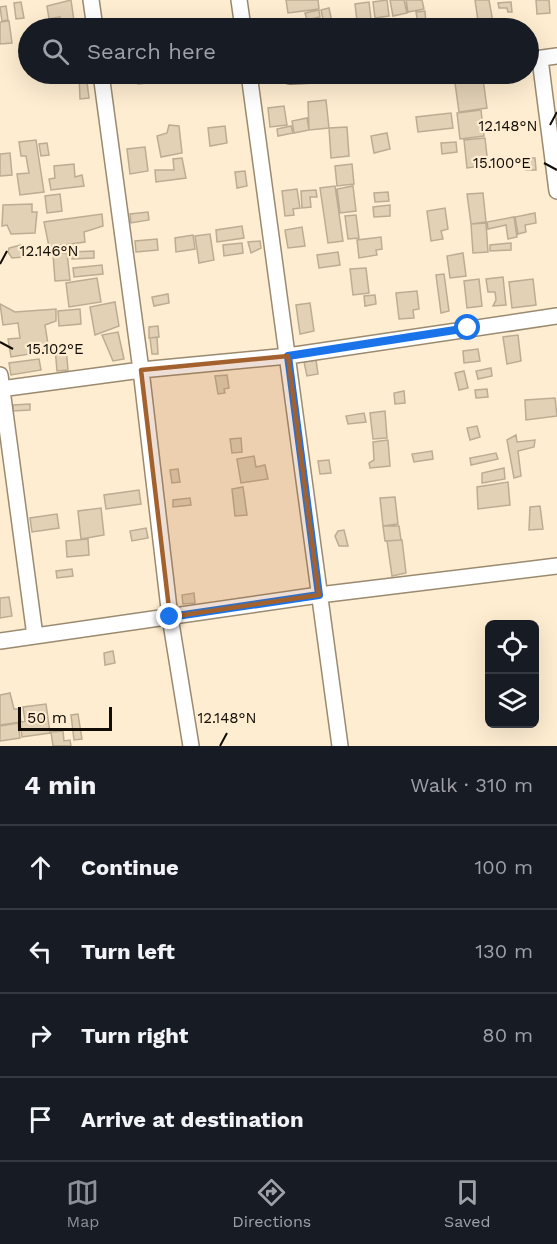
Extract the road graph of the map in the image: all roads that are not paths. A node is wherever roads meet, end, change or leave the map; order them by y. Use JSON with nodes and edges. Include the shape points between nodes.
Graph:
{"nodes":[{"id":1,"x":91,"y":0,"type":"edge"},
{"id":2,"x":239,"y":0,"type":"edge"},
{"id":3,"x":94,"y":18,"type":"edge"},
{"id":4,"x":242,"y":18,"type":"edge"},
{"id":5,"x":557,"y":56,"type":"edge"},
{"id":6,"x":539,"y":58,"type":"edge"},
{"id":7,"x":102,"y":84,"type":"edge"},
{"id":8,"x":250,"y":84,"type":"edge"},
{"id":9,"x":538,"y":84,"type":"edge"},
{"id":10,"x":557,"y":191,"type":"edge"},
{"id":11,"x":557,"y":316,"type":"edge"},
{"id":12,"x":288,"y":356,"type":"junction"},
{"id":13,"x":141,"y":370,"type":"junction"},
{"id":14,"x":1,"y":384,"type":"edge"},
{"id":15,"x":557,"y":566,"type":"edge"},
{"id":16,"x":319,"y":595,"type":"junction"},
{"id":17,"x":170,"y":617,"type":"junction"},
{"id":18,"x":34,"y":636,"type":"junction"},
{"id":19,"x":0,"y":641,"type":"edge"},
{"id":20,"x":191,"y":746,"type":"edge"},
{"id":21,"x":340,"y":746,"type":"edge"}],
"edges":[{"from":1,"to":3,"type":"street"},
{"from":2,"to":4,"type":"street"},
{"from":5,"to":6,"type":"street"},
{"from":7,"to":13,"type":"street"},
{"from":8,"to":12,"type":"street"},
{"from":9,"to":10,"type":"street"},
{"from":11,"to":12,"type":"street"},
{"from":12,"to":13,"type":"street"},
{"from":12,"to":16,"type":"street"},
{"from":13,"to":14,"type":"street"},
{"from":13,"to":17,"type":"street"},
{"from":14,"to":18,"type":"street"},
{"from":15,"to":16,"type":"street"},
{"from":16,"to":17,"type":"street"},
{"from":16,"to":21,"type":"street"},
{"from":17,"to":18,"type":"street"},
{"from":17,"to":20,"type":"street"},
{"from":18,"to":19,"type":"street"}]}
